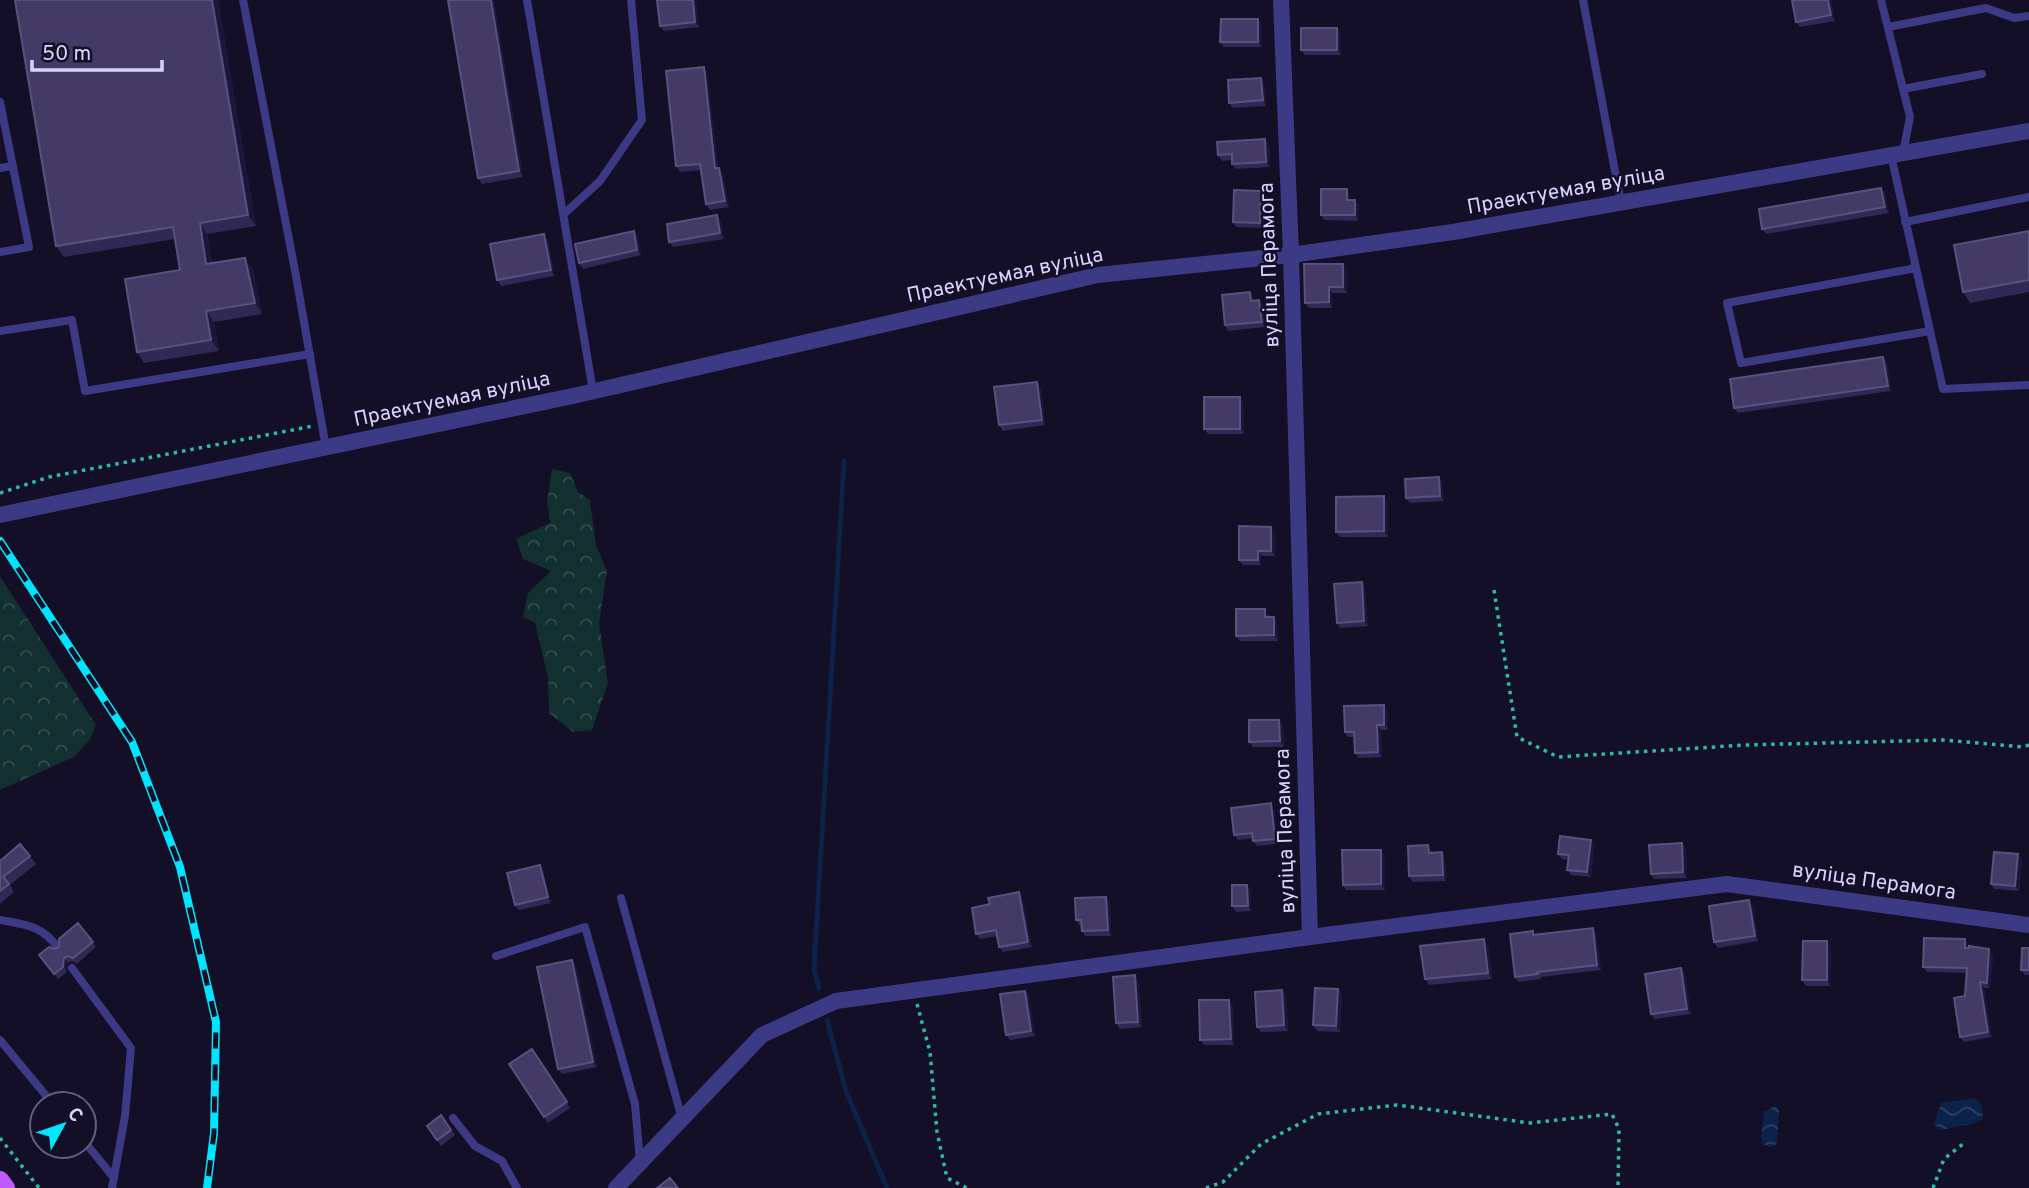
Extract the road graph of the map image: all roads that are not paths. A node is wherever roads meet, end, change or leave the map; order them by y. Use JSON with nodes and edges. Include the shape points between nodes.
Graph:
{"nodes":[{"id":1,"x":243,"y":0,"type":"edge"},
{"id":2,"x":527,"y":0,"type":"edge"},
{"id":3,"x":631,"y":0,"type":"edge"},
{"id":4,"x":1281,"y":0,"type":"edge"},
{"id":5,"x":1583,"y":0,"type":"edge"},
{"id":6,"x":1881,"y":0,"type":"edge"},
{"id":7,"x":1986,"y":4,"type":"edge"},
{"id":8,"x":2029,"y":16,"type":"edge"},
{"id":9,"x":1888,"y":27,"type":"junction"},
{"id":10,"x":1982,"y":74,"type":"dead end"},
{"id":11,"x":1903,"y":89,"type":"junction"},
{"id":12,"x":0,"y":102,"type":"edge"},
{"id":13,"x":2029,"y":131,"type":"edge"},
{"id":14,"x":1897,"y":154,"type":"junction"},
{"id":15,"x":13,"y":166,"type":"junction"},
{"id":16,"x":0,"y":168,"type":"edge"},
{"id":17,"x":2029,"y":197,"type":"edge"},
{"id":18,"x":1621,"y":203,"type":"junction"},
{"id":19,"x":564,"y":215,"type":"junction"},
{"id":20,"x":1905,"y":222,"type":"junction"},
{"id":21,"x":0,"y":252,"type":"edge"},
{"id":22,"x":1291,"y":255,"type":"junction"},
{"id":23,"x":1916,"y":268,"type":"junction"},
{"id":24,"x":0,"y":331,"type":"edge"},
{"id":25,"x":1930,"y":331,"type":"junction"},
{"id":26,"x":310,"y":354,"type":"junction"},
{"id":27,"x":2029,"y":384,"type":"edge"},
{"id":28,"x":593,"y":391,"type":"junction"},
{"id":29,"x":326,"y":448,"type":"junction"},
{"id":30,"x":1,"y":512,"type":"edge"},
{"id":31,"x":621,"y":898,"type":"dead end"},
{"id":32,"x":0,"y":920,"type":"edge"},
{"id":33,"x":2029,"y":925,"type":"edge"},
{"id":34,"x":1310,"y":937,"type":"junction"},
{"id":35,"x":58,"y":948,"type":"edge"},
{"id":36,"x":496,"y":956,"type":"dead end"},
{"id":37,"x":72,"y":968,"type":"dead end"},
{"id":38,"x":0,"y":1040,"type":"edge"},
{"id":39,"x":41,"y":1090,"type":"edge"},
{"id":40,"x":453,"y":1118,"type":"dead end"},
{"id":41,"x":682,"y":1119,"type":"junction"},
{"id":42,"x":98,"y":1159,"type":"edge"},
{"id":43,"x":640,"y":1162,"type":"junction"},
{"id":44,"x":114,"y":1178,"type":"junction"},
{"id":45,"x":0,"y":1180,"type":"edge"},
{"id":46,"x":6,"y":1188,"type":"edge"},
{"id":47,"x":112,"y":1188,"type":"edge"},
{"id":48,"x":517,"y":1188,"type":"edge"},
{"id":49,"x":616,"y":1188,"type":"edge"}],
"edges":[{"from":1,"to":26,"type":"lane"},
{"from":2,"to":19,"type":"lane"},
{"from":3,"to":19,"type":"lane","via":[[642,120],[600,181]]},
{"from":4,"to":22,"type":"street","name":"вуліца Перамога"},
{"from":5,"to":18,"type":"lane"},
{"from":6,"to":9,"type":"lane"},
{"from":7,"to":8,"type":"lane","via":[[2014,18]]},
{"from":7,"to":9,"type":"lane"},
{"from":9,"to":11,"type":"lane"},
{"from":10,"to":11,"type":"lane"},
{"from":11,"to":14,"type":"lane","via":[[1910,117]]},
{"from":12,"to":15,"type":"lane"},
{"from":13,"to":14,"type":"street","name":"Праектуемая вуліца"},
{"from":14,"to":18,"type":"street","name":"Праектуемая вуліца"},
{"from":14,"to":20,"type":"lane"},
{"from":15,"to":16,"type":"lane"},
{"from":15,"to":21,"type":"lane","via":[[29,247]]},
{"from":17,"to":20,"type":"lane"},
{"from":18,"to":22,"type":"street","name":"Праектуемая вуліца"},
{"from":19,"to":28,"type":"lane"},
{"from":20,"to":23,"type":"lane"},
{"from":22,"to":28,"type":"street","name":"Праектуемая вуліца","via":[[1098,275]]},
{"from":22,"to":34,"type":"street","name":"вуліца Перамога"},
{"from":23,"to":25,"type":"lane"},
{"from":23,"to":25,"type":"lane","via":[[1727,303],[1741,363]]},
{"from":24,"to":26,"type":"lane","via":[[72,320],[85,391]]},
{"from":25,"to":27,"type":"lane","via":[[1943,389]]},
{"from":26,"to":29,"type":"lane"},
{"from":28,"to":29,"type":"street","name":"Праектуемая вуліца"},
{"from":29,"to":30,"type":"street","name":"Праектуемая вуліца"},
{"from":31,"to":41,"type":"lane"},
{"from":32,"to":35,"type":"lane","via":[[33,925]]},
{"from":33,"to":34,"type":"street","name":"вуліца Перамога","via":[[1727,884]]},
{"from":34,"to":41,"type":"street","via":[[836,1001],[762,1035]]},
{"from":36,"to":43,"type":"lane","via":[[585,927],[635,1104]]},
{"from":37,"to":44,"type":"lane","via":[[131,1048]]},
{"from":38,"to":39,"type":"lane"},
{"from":40,"to":48,"type":"lane","via":[[475,1146],[502,1161]]},
{"from":41,"to":43,"type":"street"},
{"from":42,"to":44,"type":"lane"},
{"from":43,"to":49,"type":"street"},
{"from":44,"to":47,"type":"lane"},
{"from":45,"to":46,"type":"main road"}]}
